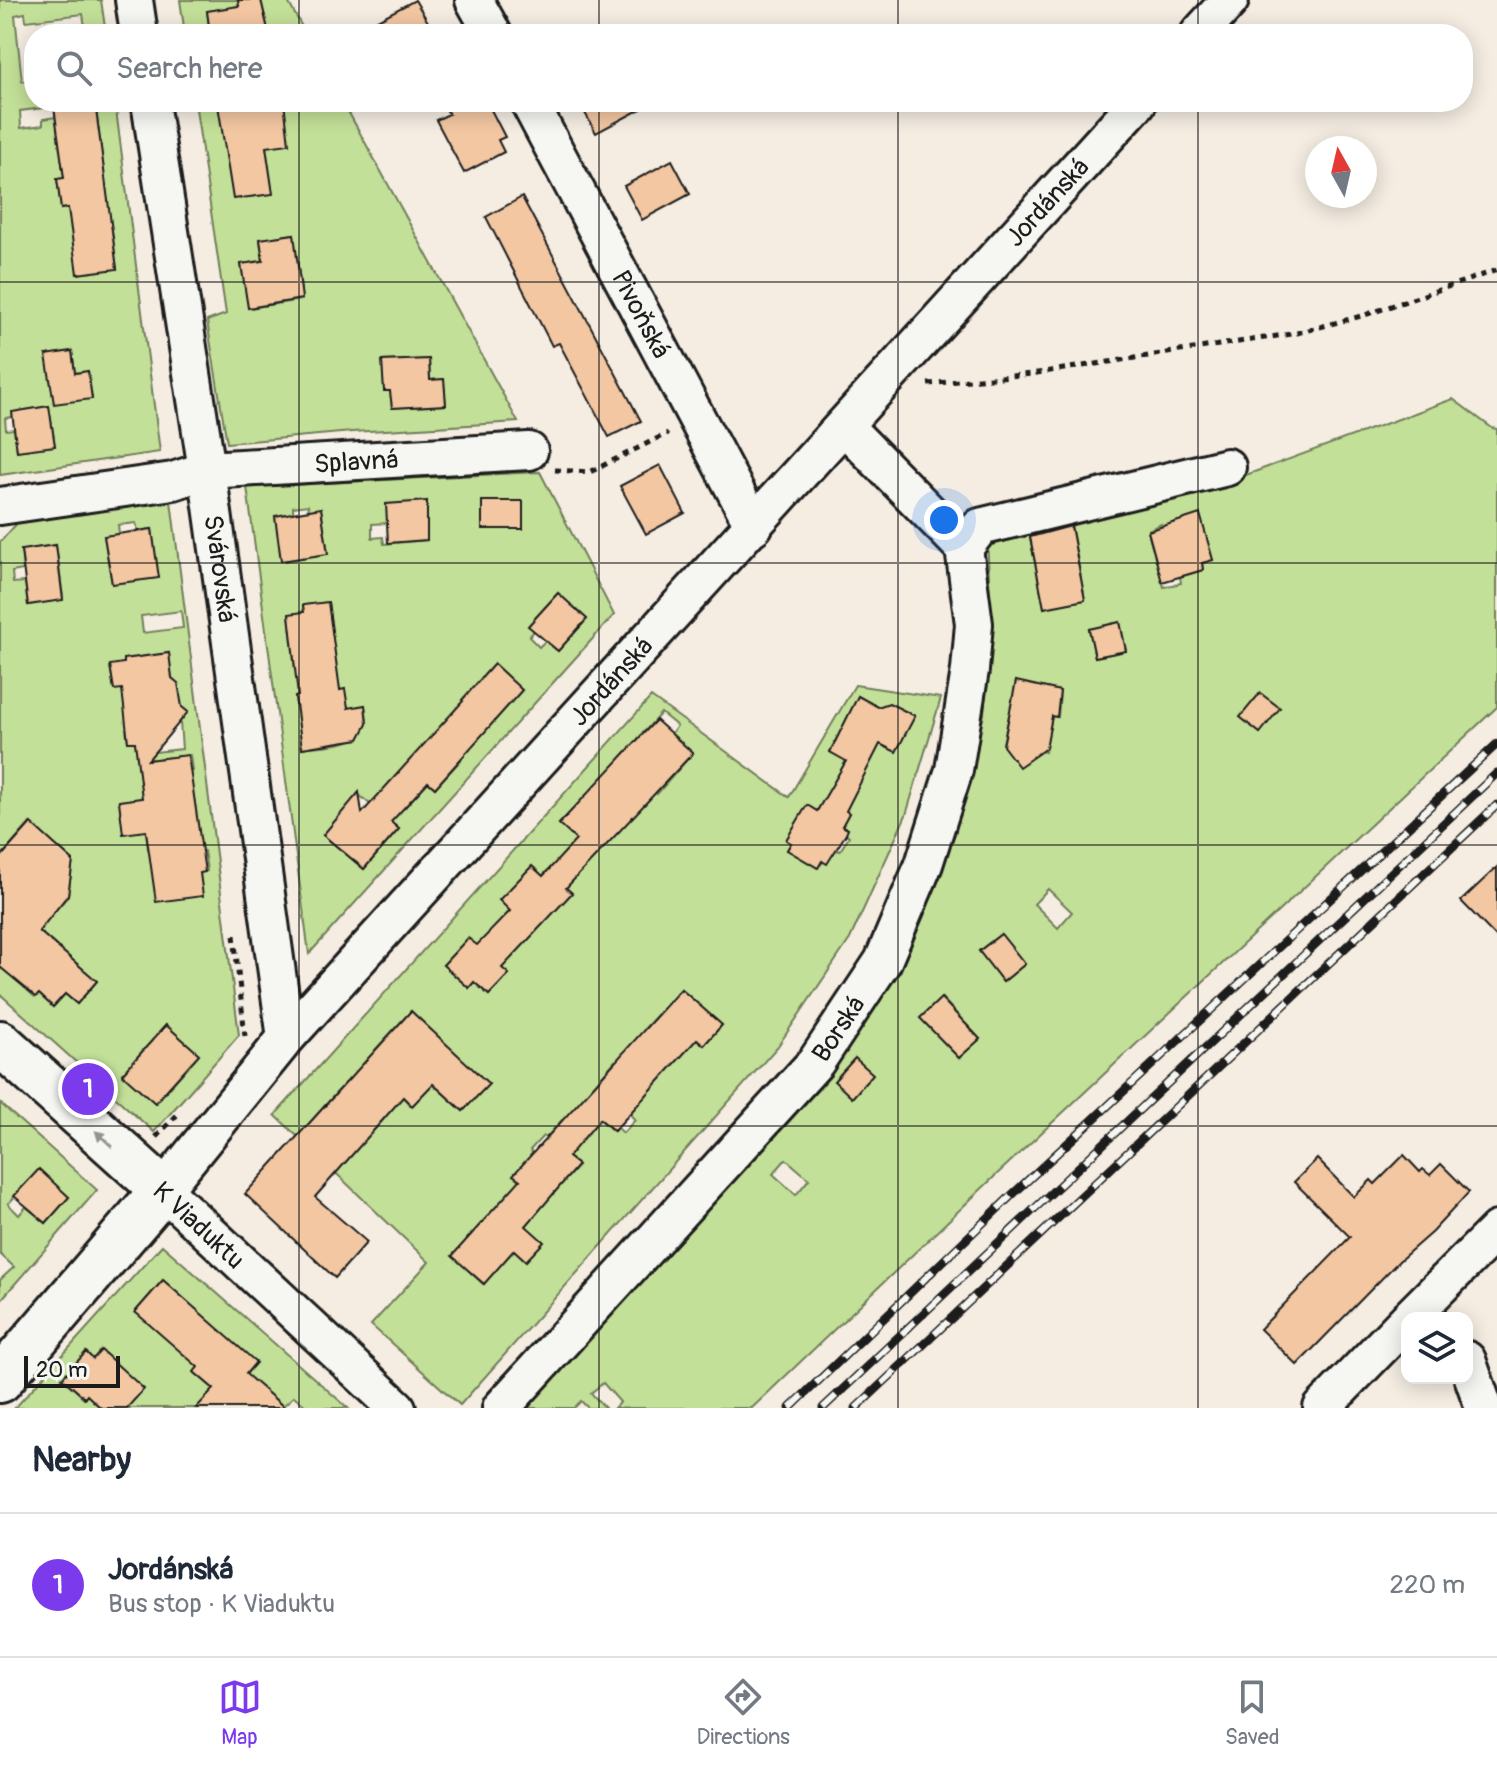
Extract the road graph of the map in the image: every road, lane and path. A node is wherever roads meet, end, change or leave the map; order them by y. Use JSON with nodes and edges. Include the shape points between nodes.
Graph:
{"nodes":[{"id":1,"x":134,"y":0,"type":"edge"},
{"id":2,"x":474,"y":0,"type":"edge"},
{"id":3,"x":1230,"y":0,"type":"edge"},
{"id":4,"x":138,"y":24,"type":"edge"},
{"id":5,"x":487,"y":24,"type":"edge"},
{"id":6,"x":1208,"y":24,"type":"edge"},
{"id":7,"x":152,"y":112,"type":"edge"},
{"id":8,"x":534,"y":112,"type":"edge"},
{"id":9,"x":1129,"y":112,"type":"edge"},
{"id":10,"x":1497,"y":270,"type":"edge"},
{"id":11,"x":923,"y":385,"type":"dead end"},
{"id":12,"x":698,"y":418,"type":"junction"},
{"id":13,"x":845,"y":427,"type":"junction"},
{"id":14,"x":529,"y":451,"type":"joint"},
{"id":15,"x":1227,"y":467,"type":"dead end"},
{"id":16,"x":207,"y":470,"type":"junction"},
{"id":17,"x":0,"y":506,"type":"edge"},
{"id":18,"x":754,"y":526,"type":"junction"},
{"id":19,"x":964,"y":548,"type":"junction"},
{"id":20,"x":233,"y":924,"type":"dead end"},
{"id":21,"x":286,"y":1038,"type":"junction"},
{"id":22,"x":245,"y":1042,"type":"dead end"},
{"id":23,"x":0,"y":1043,"type":"edge"},
{"id":24,"x":183,"y":1108,"type":"dead end"},
{"id":25,"x":147,"y":1177,"type":"junction"},
{"id":26,"x":1497,"y":1230,"type":"edge"},
{"id":27,"x":1447,"y":1302,"type":"edge"},
{"id":28,"x":1424,"y":1312,"type":"edge"},
{"id":29,"x":1401,"y":1326,"type":"edge"},
{"id":30,"x":1473,"y":1375,"type":"edge"},
{"id":31,"x":0,"y":1380,"type":"edge"},
{"id":32,"x":1497,"y":1405,"type":"edge"},
{"id":33,"x":397,"y":1408,"type":"edge"},
{"id":34,"x":501,"y":1408,"type":"edge"},
{"id":35,"x":1322,"y":1408,"type":"edge"},
{"id":36,"x":1486,"y":1408,"type":"edge"}],
"edges":[{"from":1,"to":4,"type":"street"},
{"from":2,"to":5,"type":"street"},
{"from":3,"to":6,"type":"street"},
{"from":7,"to":16,"type":"street","name":"Svárovská"},
{"from":8,"to":12,"type":"street","name":"Pivoňská"},
{"from":9,"to":13,"type":"street","name":"Jordánská"},
{"from":10,"to":11,"type":"path","via":[[1297,333]]},
{"from":12,"to":14,"type":"path","via":[[590,472],[549,470]]},
{"from":12,"to":18,"type":"street","name":"Pivoňská"},
{"from":13,"to":18,"type":"street","name":"Jordánská"},
{"from":13,"to":19,"type":"street"},
{"from":14,"to":16,"type":"street","name":"Splavná"},
{"from":15,"to":19,"type":"street","via":[[980,527]]},
{"from":16,"to":17,"type":"street","name":"Splavná","via":[[173,481]]},
{"from":16,"to":21,"type":"street","name":"Svárovská"},
{"from":18,"to":21,"type":"street","name":"Jordánská"},
{"from":19,"to":34,"type":"street","name":"Borská","via":[[974,624],[954,770],[924,864],[883,961],[816,1062]]},
{"from":20,"to":22,"type":"path"},
{"from":21,"to":25,"type":"street","name":"Jordánská"},
{"from":25,"to":23,"type":"street","name":"K Viaduktu","one_way":true},
{"from":24,"to":25,"type":"path"},
{"from":25,"to":31,"type":"street","name":"Jordánská"},
{"from":25,"to":33,"type":"street","name":"K Viaduktu"},
{"from":26,"to":27,"type":"street"},
{"from":27,"to":28,"type":"street"},
{"from":29,"to":35,"type":"street"},
{"from":30,"to":36,"type":"street"},
{"from":32,"to":36,"type":"street"}]}
